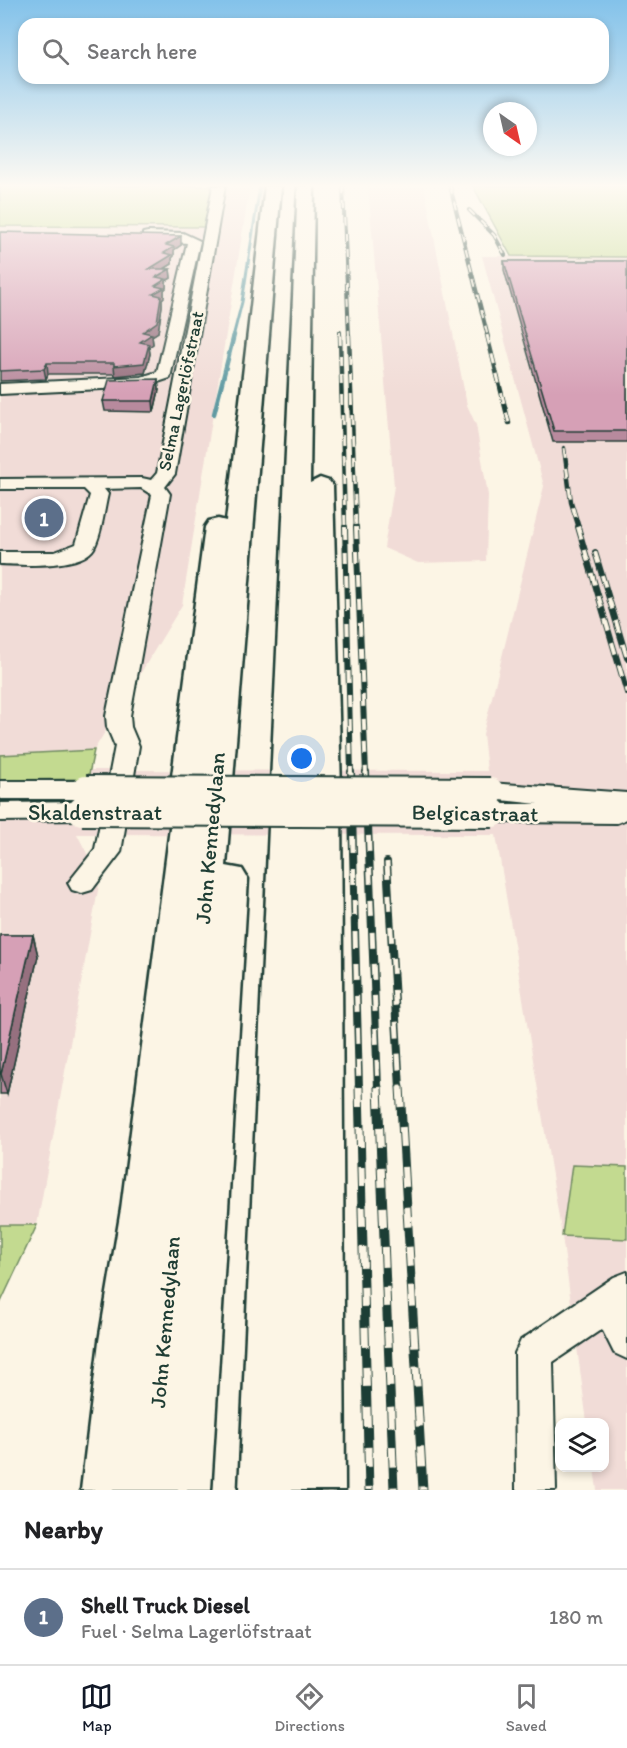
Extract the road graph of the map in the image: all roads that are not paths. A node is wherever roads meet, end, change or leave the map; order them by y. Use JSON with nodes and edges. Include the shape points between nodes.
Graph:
{"nodes":[{"id":1,"x":191,"y":256,"type":"edge"},
{"id":2,"x":206,"y":256,"type":"edge"},
{"id":3,"x":266,"y":256,"type":"edge"},
{"id":4,"x":277,"y":256,"type":"edge"},
{"id":5,"x":304,"y":256,"type":"edge"},
{"id":6,"x":262,"y":289,"type":"junction"},
{"id":7,"x":302,"y":339,"type":"junction"},
{"id":8,"x":0,"y":389,"type":"edge"},
{"id":9,"x":0,"y":484,"type":"edge"},
{"id":10,"x":90,"y":484,"type":"junction"},
{"id":11,"x":155,"y":487,"type":"junction"},
{"id":12,"x":0,"y":558,"type":"edge"},
{"id":13,"x":0,"y":790,"type":"edge"},
{"id":14,"x":84,"y":801,"type":"junction"},
{"id":15,"x":324,"y":802,"type":"junction"},
{"id":16,"x":492,"y":802,"type":"junction"},
{"id":17,"x":627,"y":802,"type":"edge"},
{"id":18,"x":188,"y":810,"type":"junction"},
{"id":19,"x":0,"y":812,"type":"edge"},
{"id":20,"x":627,"y":814,"type":"edge"},
{"id":21,"x":82,"y":883,"type":"dead end"},
{"id":22,"x":617,"y":1297,"type":"edge"},
{"id":23,"x":627,"y":1341,"type":"edge"},
{"id":24,"x":109,"y":1490,"type":"edge"},
{"id":25,"x":149,"y":1490,"type":"edge"},
{"id":26,"x":183,"y":1490,"type":"edge"},
{"id":27,"x":267,"y":1490,"type":"edge"},
{"id":28,"x":318,"y":1490,"type":"edge"},
{"id":29,"x":536,"y":1490,"type":"edge"}],
"edges":[{"from":1,"to":8,"type":"street","via":[[164,375],[143,382]]},
{"from":2,"to":11,"type":"street","name":"Selma Lagerlöfstraat","via":[[166,474]]},
{"from":3,"to":6,"type":"highway","name":"John Kennedylaan"},
{"from":4,"to":26,"type":"highway","name":"John Kennedylaan"},
{"from":5,"to":7,"type":"highway"},
{"from":6,"to":18,"type":"highway","via":[[229,453],[212,569]]},
{"from":6,"to":25,"type":"highway","name":"John Kennedylaan"},
{"from":7,"to":15,"type":"highway","via":[[319,454]]},
{"from":7,"to":27,"type":"highway"},
{"from":9,"to":10,"type":"street","name":"Selma Lagerlöfstraat"},
{"from":10,"to":11,"type":"street","name":"Selma Lagerlöfstraat","via":[[142,483]]},
{"from":10,"to":12,"type":"street","via":[[99,494],[85,547],[76,554],[54,558]]},
{"from":11,"to":21,"type":"street","name":"Selma Lagerlöfstraat","via":[[161,494],[118,716],[126,746],[125,768],[108,852]]},
{"from":13,"to":14,"type":"street","name":"Skaldenstraat"},
{"from":14,"to":18,"type":"street","name":"Skaldenstraat","bridge":true},
{"from":14,"to":19,"type":"street","name":"Skaldenstraat"},
{"from":15,"to":16,"type":"street","name":"Belgicastraat","bridge":true},
{"from":15,"to":18,"type":"street","name":"Skaldenstraat","bridge":true},
{"from":15,"to":28,"type":"highway"},
{"from":16,"to":17,"type":"street","name":"Belgicastraat"},
{"from":16,"to":20,"type":"street","name":"Belgicastraat"},
{"from":18,"to":24,"type":"highway","via":[[145,1209],[124,1341]]},
{"from":22,"to":23,"type":"street"},
{"from":22,"to":29,"type":"street","via":[[534,1353]]}]}
